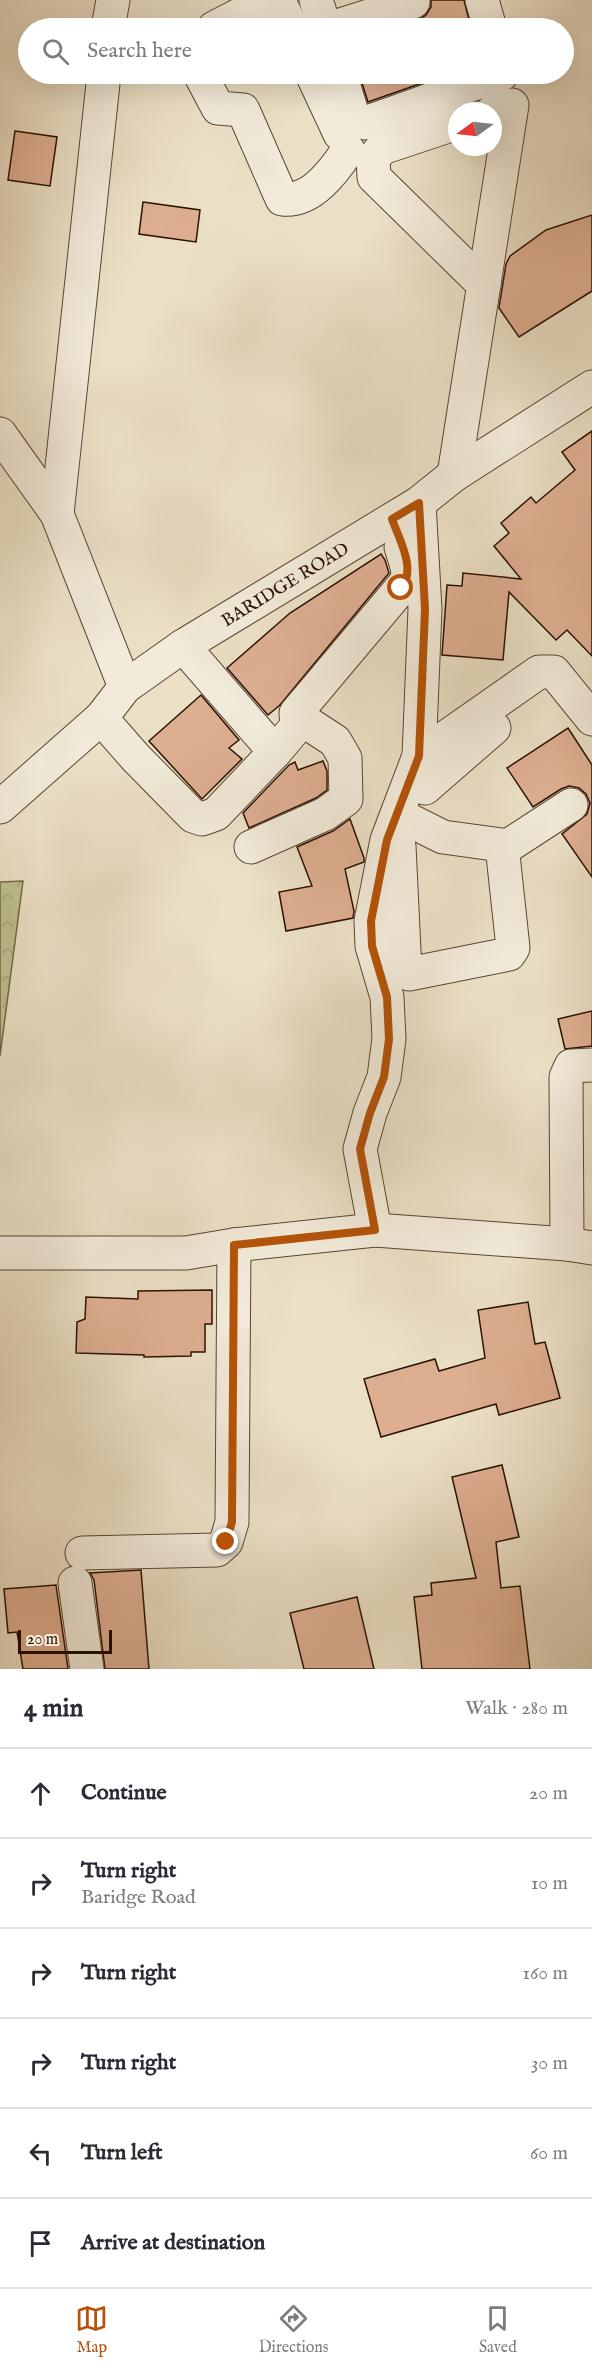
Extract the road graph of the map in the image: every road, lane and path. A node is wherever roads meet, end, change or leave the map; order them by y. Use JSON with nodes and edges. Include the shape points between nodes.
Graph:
{"nodes":[{"id":1,"x":113,"y":0,"type":"edge"},
{"id":2,"x":268,"y":0,"type":"edge"},
{"id":3,"x":276,"y":0,"type":"edge"},
{"id":4,"x":316,"y":0,"type":"edge"},
{"id":5,"x":482,"y":0,"type":"edge"},
{"id":6,"x":413,"y":2,"type":"dead end"},
{"id":7,"x":110,"y":18,"type":"edge"},
{"id":8,"x":233,"y":18,"type":"edge"},
{"id":9,"x":287,"y":18,"type":"edge"},
{"id":10,"x":322,"y":18,"type":"edge"},
{"id":11,"x":363,"y":18,"type":"edge"},
{"id":12,"x":487,"y":18,"type":"edge"},
{"id":13,"x":103,"y":84,"type":"edge"},
{"id":14,"x":205,"y":84,"type":"edge"},
{"id":15,"x":318,"y":84,"type":"edge"},
{"id":16,"x":343,"y":84,"type":"edge"},
{"id":17,"x":474,"y":84,"type":"edge"},
{"id":18,"x":502,"y":84,"type":"edge"},
{"id":19,"x":503,"y":108,"type":"edge"},
{"id":20,"x":448,"y":126,"type":"edge"},
{"id":21,"x":361,"y":154,"type":"junction"},
{"id":22,"x":484,"y":285,"type":"junction"},
{"id":23,"x":592,"y":387,"type":"edge"},
{"id":24,"x":0,"y":434,"type":"edge"},
{"id":25,"x":454,"y":475,"type":"junction"},
{"id":26,"x":405,"y":511,"type":"junction"},
{"id":27,"x":57,"y":514,"type":"junction"},
{"id":28,"x":183,"y":646,"type":"junction"},
{"id":29,"x":124,"y":687,"type":"junction"},
{"id":30,"x":101,"y":718,"type":"junction"},
{"id":31,"x":592,"y":719,"type":"edge"},
{"id":32,"x":297,"y":726,"type":"junction"},
{"id":33,"x":494,"y":728,"type":"dead end"},
{"id":34,"x":274,"y":752,"type":"junction"},
{"id":35,"x":419,"y":756,"type":"junction"},
{"id":36,"x":425,"y":788,"type":"junction"},
{"id":37,"x":571,"y":806,"type":"dead end"},
{"id":38,"x":0,"y":807,"type":"edge"},
{"id":39,"x":406,"y":819,"type":"junction"},
{"id":40,"x":508,"y":846,"type":"junction"},
{"id":41,"x":251,"y":847,"type":"dead end"},
{"id":42,"x":392,"y":966,"type":"junction"},
{"id":43,"x":592,"y":1065,"type":"edge"},
{"id":44,"x":579,"y":1198,"type":"edge"},
{"id":45,"x":375,"y":1230,"type":"junction"},
{"id":46,"x":234,"y":1245,"type":"junction"},
{"id":47,"x":580,"y":1246,"type":"edge"},
{"id":48,"x":0,"y":1253,"type":"edge"},
{"id":49,"x":87,"y":1669,"type":"edge"}],
"edges":[{"from":1,"to":7,"type":"street"},
{"from":2,"to":8,"type":"street"},
{"from":3,"to":9,"type":"street"},
{"from":4,"to":10,"type":"street"},
{"from":5,"to":12,"type":"street"},
{"from":6,"to":11,"type":"street"},
{"from":13,"to":27,"type":"street"},
{"from":14,"to":21,"type":"street","via":[[218,108],[243,110],[282,199],[290,200],[317,188]]},
{"from":15,"to":21,"type":"street"},
{"from":16,"to":17,"type":"street","via":[[354,119],[365,123]]},
{"from":18,"to":19,"type":"street"},
{"from":19,"to":22,"type":"street"},
{"from":20,"to":21,"type":"street"},
{"from":21,"to":22,"type":"street","via":[[374,177]]},
{"from":22,"to":25,"type":"street"},
{"from":23,"to":25,"type":"street","name":"BARIDGE ROAD"},
{"from":24,"to":27,"type":"street"},
{"from":25,"to":26,"type":"street","name":"BARIDGE ROAD"},
{"from":26,"to":28,"type":"street","name":"BARIDGE ROAD"},
{"from":26,"to":32,"type":"street","via":[[407,581],[296,713]]},
{"from":26,"to":35,"type":"street","via":[[425,609]]},
{"from":27,"to":29,"type":"street"},
{"from":28,"to":29,"type":"street","name":"BARIDGE ROAD"},
{"from":28,"to":34,"type":"street"},
{"from":29,"to":30,"type":"street","name":"BARIDGE ROAD"},
{"from":30,"to":34,"type":"street","via":[[136,758],[194,816],[202,819],[216,814]]},
{"from":30,"to":38,"type":"street","name":"BARIDGE ROAD"},
{"from":31,"to":35,"type":"street","via":[[554,672],[539,672]]},
{"from":32,"to":34,"type":"street"},
{"from":32,"to":41,"type":"street","via":[[309,724],[335,741],[345,758],[346,799],[325,814]]},
{"from":33,"to":36,"type":"street"},
{"from":35,"to":36,"type":"street"},
{"from":35,"to":42,"type":"street","via":[[387,840],[371,921],[372,946]]},
{"from":36,"to":39,"type":"street"},
{"from":37,"to":40,"type":"street"},
{"from":39,"to":40,"type":"street","via":[[442,837]]},
{"from":39,"to":42,"type":"street","via":[[400,837]]},
{"from":40,"to":42,"type":"street","via":[[503,855],[513,948],[509,954],[409,975]]},
{"from":42,"to":45,"type":"street","via":[[384,1077],[360,1149]]},
{"from":43,"to":44,"type":"street","via":[[571,1066],[566,1077]]},
{"from":44,"to":47,"type":"street"},
{"from":45,"to":46,"type":"street"},
{"from":45,"to":47,"type":"street"},
{"from":46,"to":48,"type":"street","via":[[186,1253]]},
{"from":46,"to":49,"type":"street","via":[[232,1522],[226,1542],[217,1550],[78,1568]]}]}
